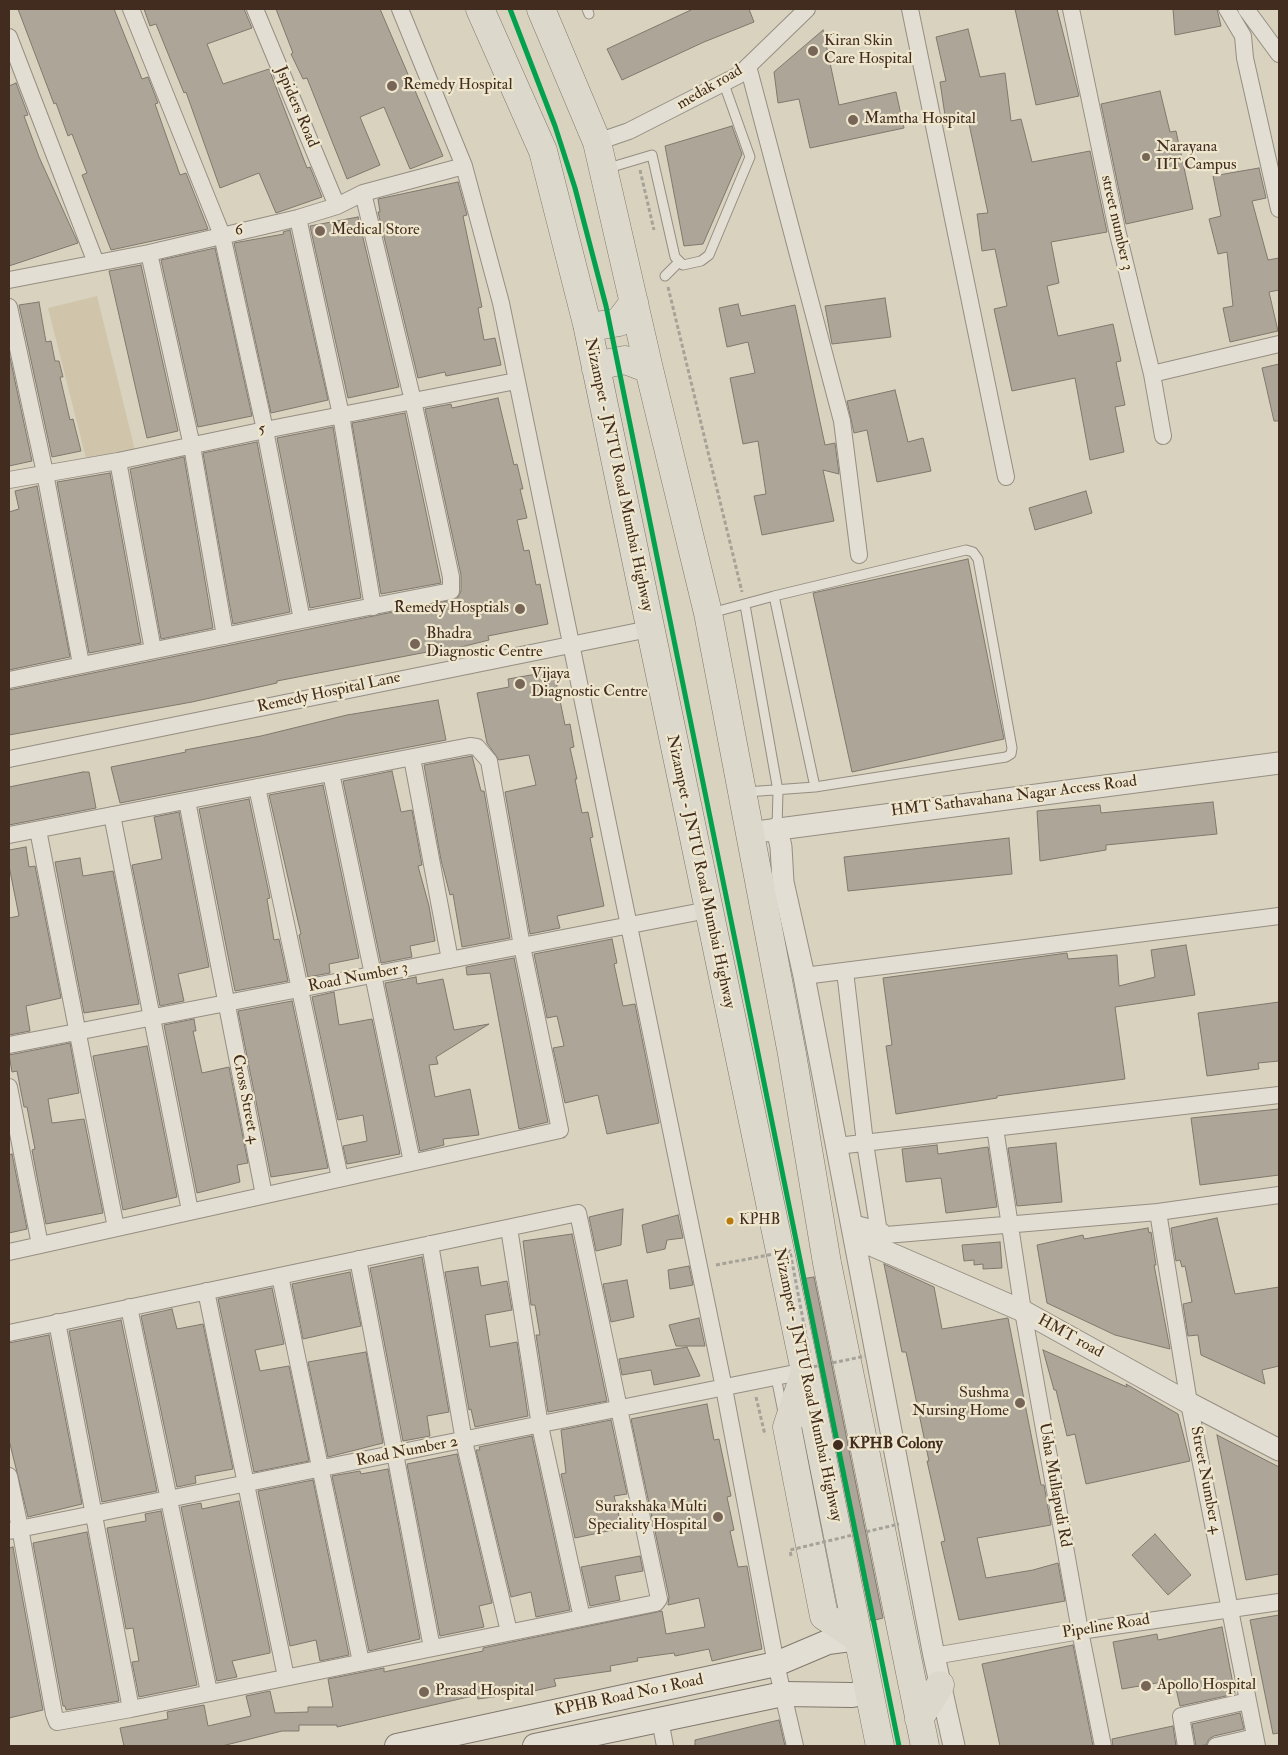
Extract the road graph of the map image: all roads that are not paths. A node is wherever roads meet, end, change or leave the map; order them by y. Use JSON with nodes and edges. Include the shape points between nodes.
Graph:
{"nodes":[{"id":1,"x":131,"y":9,"type":"edge"},
{"id":2,"x":255,"y":9,"type":"edge"},
{"id":3,"x":400,"y":9,"type":"edge"},
{"id":4,"x":480,"y":9,"type":"edge"},
{"id":5,"x":541,"y":9,"type":"edge"},
{"id":6,"x":807,"y":9,"type":"edge"},
{"id":7,"x":910,"y":9,"type":"edge"},
{"id":8,"x":1071,"y":9,"type":"edge"},
{"id":9,"x":1227,"y":9,"type":"edge"},
{"id":10,"x":1246,"y":9,"type":"edge"},
{"id":11,"x":9,"y":37,"type":"edge"},
{"id":12,"x":1279,"y":54,"type":"edge"},
{"id":13,"x":748,"y":66,"type":"junction"},
{"id":14,"x":16,"y":73,"type":"edge"},
{"id":15,"x":724,"y":84,"type":"junction"},
{"id":16,"x":597,"y":142,"type":"junction"},
{"id":17,"x":464,"y":166,"type":"junction"},
{"id":18,"x":604,"y":170,"type":"junction"},
{"id":19,"x":363,"y":193,"type":"junction"},
{"id":20,"x":337,"y":206,"type":"junction"},
{"id":21,"x":1279,"y":206,"type":"edge"},
{"id":22,"x":298,"y":218,"type":"junction"},
{"id":23,"x":222,"y":235,"type":"junction"},
{"id":24,"x":149,"y":253,"type":"junction"},
{"id":25,"x":679,"y":262,"type":"junction"},
{"id":26,"x":96,"y":263,"type":"junction"},
{"id":27,"x":665,"y":276,"type":"road end"},
{"id":28,"x":9,"y":280,"type":"edge"},
{"id":29,"x":634,"y":302,"type":"junction"},
{"id":30,"x":9,"y":307,"type":"edge"},
{"id":31,"x":587,"y":324,"type":"junction"},
{"id":32,"x":1279,"y":344,"type":"edge"},
{"id":33,"x":648,"y":368,"type":"junction"},
{"id":34,"x":596,"y":369,"type":"junction"},
{"id":35,"x":1152,"y":374,"type":"junction"},
{"id":36,"x":516,"y":381,"type":"junction"},
{"id":37,"x":413,"y":400,"type":"junction"},
{"id":38,"x":341,"y":415,"type":"junction"},
{"id":39,"x":265,"y":430,"type":"junction"},
{"id":40,"x":1163,"y":436,"type":"dead end"},
{"id":41,"x":192,"y":446,"type":"junction"},
{"id":42,"x":118,"y":461,"type":"junction"},
{"id":43,"x":45,"y":473,"type":"junction"},
{"id":44,"x":1006,"y":477,"type":"dead end"},
{"id":45,"x":9,"y":480,"type":"edge"},
{"id":46,"x":859,"y":555,"type":"dead end"},
{"id":47,"x":774,"y":596,"type":"junction"},
{"id":48,"x":745,"y":604,"type":"junction"},
{"id":49,"x":373,"y":607,"type":"junction"},
{"id":50,"x":708,"y":613,"type":"junction"},
{"id":51,"x":302,"y":620,"type":"junction"},
{"id":52,"x":649,"y":629,"type":"junction"},
{"id":53,"x":225,"y":636,"type":"junction"},
{"id":54,"x":570,"y":644,"type":"junction"},
{"id":55,"x":153,"y":650,"type":"junction"},
{"id":56,"x":81,"y":664,"type":"junction"},
{"id":57,"x":9,"y":680,"type":"edge"},
{"id":58,"x":412,"y":758,"type":"junction"},
{"id":59,"x":9,"y":759,"type":"edge"},
{"id":60,"x":1279,"y":763,"type":"edge"},
{"id":61,"x":332,"y":773,"type":"junction"},
{"id":62,"x":257,"y":787,"type":"junction"},
{"id":63,"x":815,"y":787,"type":"junction"},
{"id":64,"x":778,"y":791,"type":"junction"},
{"id":65,"x":744,"y":792,"type":"junction"},
{"id":66,"x":186,"y":801,"type":"junction"},
{"id":67,"x":112,"y":815,"type":"junction"},
{"id":68,"x":777,"y":828,"type":"junction"},
{"id":69,"x":38,"y":830,"type":"junction"},
{"id":70,"x":749,"y":834,"type":"junction"},
{"id":71,"x":9,"y":835,"type":"edge"},
{"id":72,"x":708,"y":910,"type":"junction"},
{"id":73,"x":1279,"y":916,"type":"edge"},
{"id":74,"x":628,"y":926,"type":"junction"},
{"id":75,"x":522,"y":946,"type":"junction"},
{"id":76,"x":450,"y":960,"type":"junction"},
{"id":77,"x":845,"y":971,"type":"junction"},
{"id":78,"x":373,"y":974,"type":"junction"},
{"id":79,"x":804,"y":976,"type":"junction"},
{"id":80,"x":300,"y":989,"type":"junction"},
{"id":81,"x":226,"y":1003,"type":"junction"},
{"id":82,"x":152,"y":1017,"type":"junction"},
{"id":83,"x":77,"y":1032,"type":"junction"},
{"id":84,"x":9,"y":1045,"type":"edge"},
{"id":85,"x":9,"y":1087,"type":"edge"},
{"id":86,"x":1279,"y":1094,"type":"edge"},
{"id":87,"x":995,"y":1128,"type":"junction"},
{"id":88,"x":865,"y":1144,"type":"junction"},
{"id":89,"x":837,"y":1146,"type":"junction"},
{"id":90,"x":412,"y":1162,"type":"junction"},
{"id":91,"x":340,"y":1178,"type":"junction"},
{"id":92,"x":264,"y":1195,"type":"junction"},
{"id":93,"x":1279,"y":1195,"type":"edge"},
{"id":94,"x":190,"y":1212,"type":"junction"},
{"id":95,"x":1158,"y":1212,"type":"junction"},
{"id":96,"x":1009,"y":1224,"type":"junction"},
{"id":97,"x":116,"y":1228,"type":"junction"},
{"id":98,"x":509,"y":1228,"type":"junction"},
{"id":99,"x":854,"y":1231,"type":"junction"},
{"id":100,"x":880,"y":1239,"type":"junction"},
{"id":101,"x":430,"y":1244,"type":"junction"},
{"id":102,"x":40,"y":1245,"type":"junction"},
{"id":103,"x":9,"y":1252,"type":"edge"},
{"id":104,"x":358,"y":1259,"type":"junction"},
{"id":105,"x":280,"y":1276,"type":"junction"},
{"id":106,"x":206,"y":1291,"type":"junction"},
{"id":107,"x":128,"y":1307,"type":"junction"},
{"id":108,"x":1023,"y":1311,"type":"junction"},
{"id":109,"x":57,"y":1322,"type":"junction"},
{"id":110,"x":9,"y":1333,"type":"edge"},
{"id":111,"x":806,"y":1371,"type":"junction"},
{"id":112,"x":776,"y":1377,"type":"junction"},
{"id":113,"x":724,"y":1388,"type":"junction"},
{"id":114,"x":1189,"y":1403,"type":"junction"},
{"id":115,"x":618,"y":1409,"type":"junction"},
{"id":116,"x":540,"y":1426,"type":"junction"},
{"id":117,"x":776,"y":1433,"type":"junction"},
{"id":118,"x":464,"y":1441,"type":"junction"},
{"id":119,"x":1279,"y":1450,"type":"edge"},
{"id":120,"x":395,"y":1454,"type":"junction"},
{"id":121,"x":321,"y":1469,"type":"junction"},
{"id":122,"x":9,"y":1476,"type":"edge"},
{"id":123,"x":246,"y":1484,"type":"junction"},
{"id":124,"x":169,"y":1499,"type":"junction"},
{"id":125,"x":92,"y":1514,"type":"junction"},
{"id":126,"x":15,"y":1529,"type":"edge"},
{"id":127,"x":1279,"y":1602,"type":"edge"},
{"id":128,"x":1231,"y":1608,"type":"junction"},
{"id":129,"x":824,"y":1616,"type":"junction"},
{"id":130,"x":582,"y":1618,"type":"junction"},
{"id":131,"x":1080,"y":1631,"type":"junction"},
{"id":132,"x":509,"y":1632,"type":"junction"},
{"id":133,"x":858,"y":1638,"type":"junction"},
{"id":134,"x":828,"y":1642,"type":"junction"},
{"id":135,"x":432,"y":1648,"type":"junction"},
{"id":136,"x":934,"y":1656,"type":"junction"},
{"id":137,"x":361,"y":1662,"type":"junction"},
{"id":138,"x":776,"y":1664,"type":"junction"},
{"id":139,"x":286,"y":1676,"type":"junction"},
{"id":140,"x":940,"y":1685,"type":"junction"},
{"id":141,"x":209,"y":1692,"type":"junction"},
{"id":142,"x":869,"y":1692,"type":"junction"},
{"id":143,"x":783,"y":1694,"type":"junction"},
{"id":144,"x":1245,"y":1702,"type":"junction"},
{"id":145,"x":131,"y":1709,"type":"junction"},
{"id":146,"x":919,"y":1719,"type":"junction"},
{"id":147,"x":660,"y":1720,"type":"junction"},
{"id":148,"x":1253,"y":1741,"type":"edge"},
{"id":149,"x":397,"y":1746,"type":"edge"},
{"id":150,"x":538,"y":1746,"type":"edge"},
{"id":151,"x":665,"y":1746,"type":"edge"},
{"id":152,"x":795,"y":1746,"type":"edge"},
{"id":153,"x":880,"y":1746,"type":"edge"},
{"id":154,"x":925,"y":1746,"type":"edge"},
{"id":155,"x":954,"y":1746,"type":"edge"},
{"id":156,"x":1103,"y":1746,"type":"edge"},
{"id":157,"x":1186,"y":1746,"type":"edge"},
{"id":158,"x":1216,"y":1746,"type":"edge"}],
"edges":[{"from":1,"to":23,"type":"street"},
{"from":2,"to":20,"type":"street","name":"Jspiders Road"},
{"from":3,"to":17,"type":"street"},
{"from":4,"to":31,"type":"highway","name":"Nizampet - JNTU Road Mumbai Highway","via":[[543,151]]},
{"from":5,"to":16,"type":"highway"},
{"from":6,"to":13,"type":"street","name":"medak road"},
{"from":7,"to":44,"type":"street"},
{"from":8,"to":35,"type":"street","name":"street number 3","via":[[1117,230]]},
{"from":9,"to":21,"type":"street","via":[[1243,36],[1245,58]]},
{"from":10,"to":12,"type":"street"},
{"from":11,"to":14,"type":"street"},
{"from":13,"to":15,"type":"street","name":"medak road"},
{"from":13,"to":46,"type":"street","via":[[842,421]]},
{"from":14,"to":26,"type":"street"},
{"from":15,"to":16,"type":"street","name":"medak road","via":[[621,135]]},
{"from":15,"to":25,"type":"lane","via":[[750,158],[709,255],[697,263],[683,265]]},
{"from":16,"to":18,"type":"highway"},
{"from":17,"to":19,"type":"street","name":"6"},
{"from":17,"to":36,"type":"street","via":[[501,303]]},
{"from":18,"to":25,"type":"lane","via":[[652,155],[675,257]]},
{"from":18,"to":29,"type":"highway"},
{"from":19,"to":20,"type":"street","name":"6"},
{"from":19,"to":37,"type":"street"},
{"from":20,"to":22,"type":"street","name":"6"},
{"from":22,"to":23,"type":"street","name":"6"},
{"from":22,"to":38,"type":"street"},
{"from":23,"to":24,"type":"street","name":"6"},
{"from":23,"to":39,"type":"street"},
{"from":24,"to":26,"type":"street","name":"6"},
{"from":24,"to":41,"type":"street"},
{"from":25,"to":27,"type":"lane"},
{"from":26,"to":28,"type":"street","name":"6"},
{"from":29,"to":31,"type":"highway","via":[[619,322],[598,326]]},
{"from":29,"to":33,"type":"highway"},
{"from":30,"to":43,"type":"street"},
{"from":31,"to":34,"type":"highway","name":"Nizampet - JNTU Road Mumbai Highway"},
{"from":32,"to":35,"type":"street"},
{"from":33,"to":34,"type":"highway","via":[[625,360]]},
{"from":33,"to":50,"type":"highway"},
{"from":34,"to":52,"type":"highway","name":"Nizampet - JNTU Road Mumbai Highway"},
{"from":35,"to":40,"type":"street","name":"street number 3"},
{"from":36,"to":37,"type":"street","name":"5"},
{"from":36,"to":54,"type":"street"},
{"from":37,"to":38,"type":"street","name":"5"},
{"from":37,"to":49,"type":"street","via":[[451,577],[451,591]]},
{"from":38,"to":39,"type":"street","name":"5"},
{"from":38,"to":49,"type":"street"},
{"from":39,"to":41,"type":"street","name":"5"},
{"from":39,"to":51,"type":"street"},
{"from":41,"to":42,"type":"street","name":"5"},
{"from":41,"to":53,"type":"street"},
{"from":42,"to":43,"type":"street","name":"5"},
{"from":42,"to":55,"type":"street"},
{"from":43,"to":45,"type":"street","name":"5"},
{"from":43,"to":56,"type":"street"},
{"from":47,"to":48,"type":"lane"},
{"from":47,"to":63,"type":"lane"},
{"from":47,"to":63,"type":"lane","via":[[966,550],[973,552],[978,559],[1012,754],[1006,758]]},
{"from":48,"to":50,"type":"lane"},
{"from":48,"to":64,"type":"lane"},
{"from":49,"to":51,"type":"street"},
{"from":50,"to":65,"type":"highway"},
{"from":51,"to":53,"type":"street"},
{"from":52,"to":54,"type":"street","name":"Remedy Hospital Lane"},
{"from":52,"to":72,"type":"highway","name":"Nizampet - JNTU Road Mumbai Highway"},
{"from":53,"to":55,"type":"street"},
{"from":54,"to":59,"type":"street","name":"Remedy Hospital Lane"},
{"from":54,"to":74,"type":"street"},
{"from":55,"to":56,"type":"street"},
{"from":56,"to":57,"type":"street"},
{"from":58,"to":61,"type":"street"},
{"from":58,"to":75,"type":"street","via":[[470,746],[483,751],[489,761]]},
{"from":58,"to":76,"type":"street"},
{"from":60,"to":68,"type":"street","name":"HMT Sathavahana Nagar Access Road"},
{"from":61,"to":62,"type":"street"},
{"from":61,"to":78,"type":"street"},
{"from":62,"to":66,"type":"street"},
{"from":62,"to":80,"type":"street"},
{"from":63,"to":64,"type":"lane"},
{"from":64,"to":65,"type":"lane"},
{"from":64,"to":68,"type":"lane"},
{"from":65,"to":70,"type":"highway"},
{"from":66,"to":67,"type":"street"},
{"from":66,"to":81,"type":"street","name":"Cross Street 4"},
{"from":67,"to":69,"type":"street"},
{"from":67,"to":82,"type":"street"},
{"from":68,"to":70,"type":"street","name":"HMT Sathavahana Nagar Access Road"},
{"from":68,"to":79,"type":"street","via":[[783,882]]},
{"from":69,"to":71,"type":"street"},
{"from":69,"to":83,"type":"street"},
{"from":70,"to":146,"type":"highway","via":[[792,1054],[827,1263]]},
{"from":72,"to":74,"type":"street","name":"Road Number 3"},
{"from":72,"to":111,"type":"highway","name":"Nizampet - JNTU Road Mumbai Highway"},
{"from":73,"to":77,"type":"street"},
{"from":74,"to":75,"type":"street","name":"Road Number 3"},
{"from":74,"to":113,"type":"street"},
{"from":75,"to":76,"type":"street","name":"Road Number 3"},
{"from":75,"to":90,"type":"street","via":[[560,1130]]},
{"from":76,"to":78,"type":"street","name":"Road Number 3"},
{"from":77,"to":79,"type":"street"},
{"from":77,"to":88,"type":"street"},
{"from":78,"to":80,"type":"street","name":"Road Number 3"},
{"from":78,"to":90,"type":"street"},
{"from":79,"to":89,"type":"street"},
{"from":80,"to":81,"type":"street","name":"Road Number 3"},
{"from":80,"to":91,"type":"street"},
{"from":81,"to":82,"type":"street","name":"Road Number 3"},
{"from":81,"to":92,"type":"street","name":"Cross Street 4"},
{"from":82,"to":83,"type":"street","name":"Road Number 3"},
{"from":82,"to":94,"type":"street"},
{"from":83,"to":84,"type":"street","name":"Road Number 3"},
{"from":83,"to":97,"type":"street"},
{"from":85,"to":102,"type":"street"},
{"from":86,"to":87,"type":"street"},
{"from":87,"to":88,"type":"street"},
{"from":87,"to":96,"type":"street","name":"Usha Mullapudi Rd"},
{"from":88,"to":89,"type":"street"},
{"from":88,"to":100,"type":"street"},
{"from":89,"to":99,"type":"street"},
{"from":90,"to":91,"type":"street"},
{"from":91,"to":92,"type":"street"},
{"from":92,"to":94,"type":"street"},
{"from":93,"to":95,"type":"street"},
{"from":94,"to":97,"type":"street"},
{"from":95,"to":96,"type":"street"},
{"from":95,"to":114,"type":"street","name":"Street Number 4"},
{"from":96,"to":100,"type":"street","via":[[886,1235]]},
{"from":96,"to":108,"type":"street","name":"Usha Mullapudi Rd"},
{"from":97,"to":102,"type":"street"},
{"from":98,"to":101,"type":"street"},
{"from":98,"to":115,"type":"street","via":[[578,1213]]},
{"from":98,"to":116,"type":"street"},
{"from":99,"to":100,"type":"street","name":"HMT road"},
{"from":99,"to":136,"type":"street"},
{"from":100,"to":108,"type":"street","name":"HMT road"},
{"from":101,"to":104,"type":"street"},
{"from":101,"to":118,"type":"street"},
{"from":102,"to":103,"type":"street"},
{"from":104,"to":105,"type":"street"},
{"from":104,"to":120,"type":"street"},
{"from":105,"to":106,"type":"street"},
{"from":105,"to":121,"type":"street"},
{"from":106,"to":107,"type":"street"},
{"from":106,"to":123,"type":"street"},
{"from":107,"to":109,"type":"street"},
{"from":107,"to":124,"type":"street"},
{"from":108,"to":114,"type":"street","name":"HMT road"},
{"from":108,"to":131,"type":"street","name":"Usha Mullapudi Rd"},
{"from":109,"to":110,"type":"street"},
{"from":109,"to":125,"type":"street"},
{"from":111,"to":112,"type":"street","name":"Road Number 2"},
{"from":111,"to":117,"type":"highway"},
{"from":111,"to":133,"type":"highway","name":"Nizampet - JNTU Road Mumbai Highway"},
{"from":112,"to":113,"type":"street","name":"Road Number 2"},
{"from":112,"to":117,"type":"lane"},
{"from":113,"to":115,"type":"street","name":"Road Number 2"},
{"from":113,"to":138,"type":"street"},
{"from":114,"to":119,"type":"street","name":"HMT road"},
{"from":114,"to":128,"type":"street","name":"Street Number 4"},
{"from":115,"to":116,"type":"street","name":"Road Number 2"},
{"from":115,"to":130,"type":"street","via":[[659,1599],[656,1603]]},
{"from":116,"to":118,"type":"street","name":"Road Number 2"},
{"from":116,"to":130,"type":"street"},
{"from":117,"to":129,"type":"highway"},
{"from":118,"to":120,"type":"street","name":"Road Number 2"},
{"from":118,"to":132,"type":"street"},
{"from":120,"to":121,"type":"street","name":"Road Number 2"},
{"from":120,"to":135,"type":"street"},
{"from":121,"to":123,"type":"street","name":"Road Number 2"},
{"from":121,"to":137,"type":"street"},
{"from":122,"to":126,"type":"street"},
{"from":123,"to":124,"type":"street","name":"Road Number 2"},
{"from":123,"to":139,"type":"street"},
{"from":124,"to":125,"type":"street","name":"Road Number 2"},
{"from":124,"to":141,"type":"street"},
{"from":125,"to":126,"type":"street","name":"Road Number 2"},
{"from":125,"to":145,"type":"street"},
{"from":126,"to":145,"type":"street","via":[[57,1722]]},
{"from":127,"to":128,"type":"street","name":"Pipeline Road"},
{"from":128,"to":131,"type":"street","name":"Pipeline Road"},
{"from":128,"to":144,"type":"street","name":"Street Number 4"},
{"from":129,"to":133,"type":"highway"},
{"from":129,"to":134,"type":"main road"},
{"from":130,"to":132,"type":"street"},
{"from":131,"to":136,"type":"street","name":"Pipeline Road"},
{"from":131,"to":156,"type":"street","name":"Usha Mullapudi Rd"},
{"from":132,"to":135,"type":"street"},
{"from":133,"to":134,"type":"main road","name":"KPHB Road No 1 Road"},
{"from":133,"to":142,"type":"highway","name":"Nizampet - JNTU Road Mumbai Highway"},
{"from":134,"to":138,"type":"main road","name":"KPHB Road No 1 Road"},
{"from":135,"to":137,"type":"street"},
{"from":136,"to":140,"type":"street"},
{"from":137,"to":139,"type":"street"},
{"from":138,"to":143,"type":"street"},
{"from":138,"to":149,"type":"main road","name":"KPHB Road No 1 Road"},
{"from":139,"to":141,"type":"street"},
{"from":140,"to":146,"type":"highway"},
{"from":140,"to":155,"type":"street"},
{"from":141,"to":145,"type":"street"},
{"from":142,"to":143,"type":"main road","name":"KPHB Road No 1 Road","via":[[852,1695]]},
{"from":142,"to":153,"type":"highway","name":"Nizampet - JNTU Road Mumbai Highway"},
{"from":143,"to":147,"type":"main road","name":"KPHB Road No 1 Road"},
{"from":143,"to":152,"type":"street"},
{"from":144,"to":148,"type":"street","name":"Street Number 4"},
{"from":144,"to":157,"type":"street","via":[[1180,1716]]},
{"from":146,"to":154,"type":"highway"},
{"from":147,"to":150,"type":"main road","name":"KPHB Road No 1 Road"},
{"from":147,"to":151,"type":"street"},
{"from":148,"to":158,"type":"street"}]}
